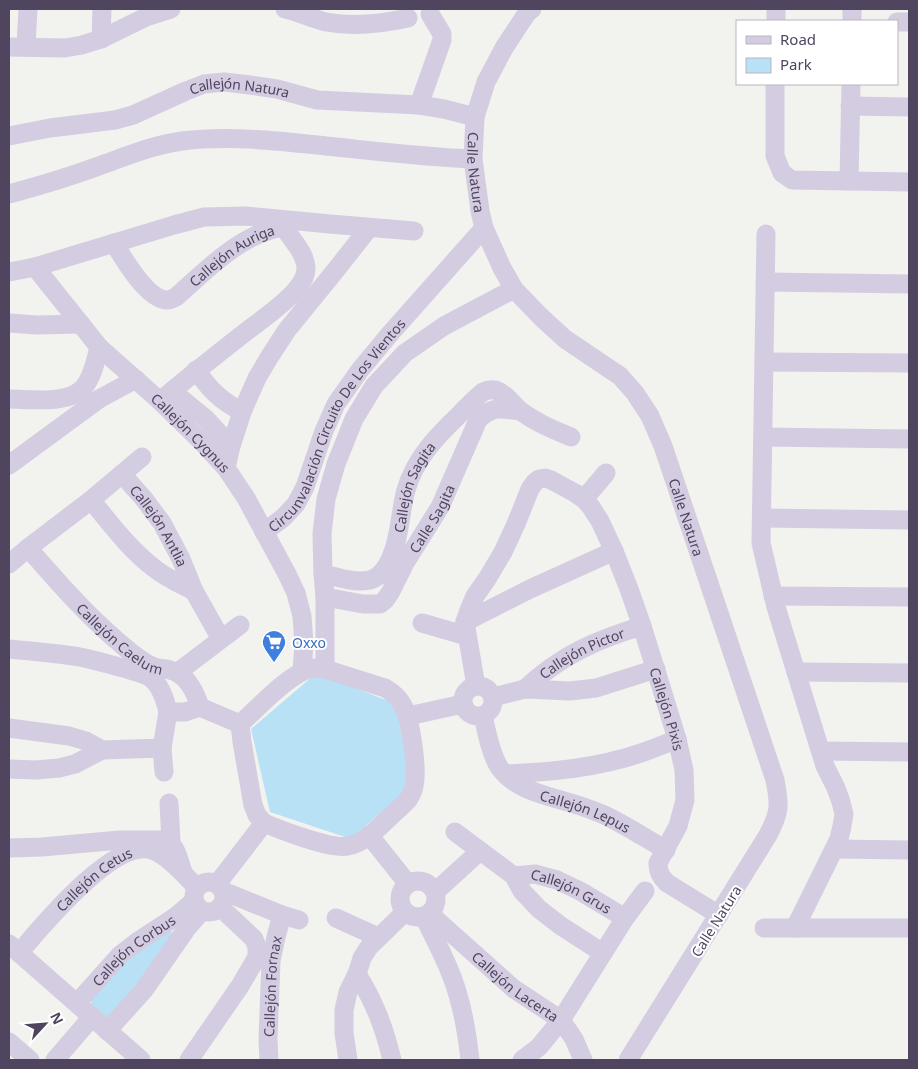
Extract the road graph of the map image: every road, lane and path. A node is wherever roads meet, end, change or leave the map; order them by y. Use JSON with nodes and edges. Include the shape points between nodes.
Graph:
{"nodes":[{"id":1,"x":28,"y":9,"type":"edge"},
{"id":2,"x":102,"y":9,"type":"edge"},
{"id":3,"x":171,"y":9,"type":"edge"},
{"id":4,"x":285,"y":9,"type":"edge"},
{"id":5,"x":528,"y":10,"type":"edge"},
{"id":6,"x":432,"y":12,"type":"edge"},
{"id":7,"x":404,"y":13,"type":"edge"},
{"id":8,"x":321,"y":15,"type":"edge"},
{"id":9,"x":101,"y":40,"type":"junction"},
{"id":10,"x":18,"y":47,"type":"edge"},
{"id":11,"x":775,"y":85,"type":"edge"},
{"id":12,"x":851,"y":85,"type":"edge"},
{"id":13,"x":419,"y":105,"type":"junction"},
{"id":14,"x":850,"y":106,"type":"junction"},
{"id":15,"x":909,"y":107,"type":"edge"},
{"id":16,"x":475,"y":117,"type":"junction"},
{"id":17,"x":9,"y":136,"type":"edge"},
{"id":18,"x":473,"y":159,"type":"junction"},
{"id":19,"x":850,"y":181,"type":"junction"},
{"id":20,"x":909,"y":182,"type":"edge"},
{"id":21,"x":9,"y":194,"type":"edge"},
{"id":22,"x":281,"y":222,"type":"junction"},
{"id":23,"x":369,"y":228,"type":"junction"},
{"id":24,"x":484,"y":228,"type":"junction"},
{"id":25,"x":414,"y":231,"type":"dead end"},
{"id":26,"x":766,"y":234,"type":"dead end"},
{"id":27,"x":114,"y":243,"type":"junction"},
{"id":28,"x":36,"y":267,"type":"junction"},
{"id":29,"x":9,"y":272,"type":"edge"},
{"id":30,"x":765,"y":282,"type":"junction"},
{"id":31,"x":909,"y":284,"type":"edge"},
{"id":32,"x":514,"y":289,"type":"junction"},
{"id":33,"x":9,"y":323,"type":"edge"},
{"id":34,"x":81,"y":324,"type":"junction"},
{"id":35,"x":99,"y":347,"type":"junction"},
{"id":36,"x":764,"y":362,"type":"junction"},
{"id":37,"x":909,"y":363,"type":"edge"},
{"id":38,"x":196,"y":370,"type":"junction"},
{"id":39,"x":136,"y":379,"type":"junction"},
{"id":40,"x":165,"y":396,"type":"junction"},
{"id":41,"x":9,"y":399,"type":"edge"},
{"id":42,"x":242,"y":412,"type":"junction"},
{"id":43,"x":470,"y":416,"type":"junction"},
{"id":44,"x":763,"y":437,"type":"junction"},
{"id":45,"x":570,"y":438,"type":"dead end"},
{"id":46,"x":909,"y":439,"type":"edge"},
{"id":47,"x":231,"y":446,"type":"junction"},
{"id":48,"x":142,"y":457,"type":"dead end"},
{"id":49,"x":9,"y":465,"type":"edge"},
{"id":50,"x":226,"y":468,"type":"junction"},
{"id":51,"x":122,"y":474,"type":"junction"},
{"id":52,"x":606,"y":474,"type":"dead end"},
{"id":53,"x":584,"y":499,"type":"junction"},
{"id":54,"x":91,"y":500,"type":"junction"},
{"id":55,"x":762,"y":518,"type":"junction"},
{"id":56,"x":909,"y":520,"type":"edge"},
{"id":57,"x":264,"y":532,"type":"junction"},
{"id":58,"x":28,"y":548,"type":"junction"},
{"id":59,"x":614,"y":551,"type":"junction"},
{"id":60,"x":398,"y":559,"type":"junction"},
{"id":61,"x":9,"y":564,"type":"edge"},
{"id":62,"x":323,"y":574,"type":"junction"},
{"id":63,"x":194,"y":591,"type":"junction"},
{"id":64,"x":773,"y":596,"type":"junction"},
{"id":65,"x":325,"y":597,"type":"junction"},
{"id":66,"x":909,"y":597,"type":"edge"},
{"id":67,"x":422,"y":623,"type":"dead end"},
{"id":68,"x":240,"y":625,"type":"dead end"},
{"id":69,"x":642,"y":626,"type":"junction"},
{"id":70,"x":466,"y":629,"type":"junction"},
{"id":71,"x":221,"y":639,"type":"junction"},
{"id":72,"x":9,"y":649,"type":"edge"},
{"id":73,"x":325,"y":669,"type":"junction"},
{"id":74,"x":656,"y":669,"type":"junction"},
{"id":75,"x":302,"y":670,"type":"junction"},
{"id":76,"x":151,"y":672,"type":"junction"},
{"id":77,"x":178,"y":672,"type":"junction"},
{"id":78,"x":796,"y":672,"type":"junction"},
{"id":79,"x":909,"y":673,"type":"edge"},
{"id":80,"x":476,"y":686,"type":"junction"},
{"id":81,"x":526,"y":689,"type":"junction"},
{"id":82,"x":493,"y":696,"type":"junction"},
{"id":83,"x":463,"y":704,"type":"junction"},
{"id":84,"x":200,"y":706,"type":"junction"},
{"id":85,"x":168,"y":712,"type":"junction"},
{"id":86,"x":408,"y":716,"type":"junction"},
{"id":87,"x":483,"y":716,"type":"junction"},
{"id":88,"x":240,"y":724,"type":"junction"},
{"id":89,"x":9,"y":728,"type":"edge"},
{"id":90,"x":677,"y":739,"type":"junction"},
{"id":91,"x":162,"y":748,"type":"junction"},
{"id":92,"x":102,"y":750,"type":"junction"},
{"id":93,"x":821,"y":751,"type":"junction"},
{"id":94,"x":909,"y":752,"type":"edge"},
{"id":95,"x":9,"y":769,"type":"edge"},
{"id":96,"x":164,"y":772,"type":"dead end"},
{"id":97,"x":506,"y":774,"type":"junction"},
{"id":98,"x":169,"y":803,"type":"dead end"},
{"id":99,"x":264,"y":824,"type":"junction"},
{"id":100,"x":455,"y":832,"type":"dead end"},
{"id":101,"x":369,"y":835,"type":"junction"},
{"id":102,"x":171,"y":842,"type":"junction"},
{"id":103,"x":142,"y":844,"type":"junction"},
{"id":104,"x":9,"y":848,"type":"edge"},
{"id":105,"x":834,"y":848,"type":"junction"},
{"id":106,"x":909,"y":850,"type":"edge"},
{"id":107,"x":480,"y":851,"type":"junction"},
{"id":108,"x":656,"y":870,"type":"junction"},
{"id":109,"x":183,"y":872,"type":"junction"},
{"id":110,"x":514,"y":876,"type":"junction"},
{"id":111,"x":408,"y":884,"type":"junction"},
{"id":112,"x":435,"y":892,"type":"junction"},
{"id":113,"x":209,"y":897,"type":"junction"},
{"id":114,"x":405,"y":912,"type":"junction"},
{"id":115,"x":427,"y":915,"type":"junction"},
{"id":116,"x":719,"y":916,"type":"junction"},
{"id":117,"x":291,"y":917,"type":"joint"},
{"id":118,"x":336,"y":918,"type":"dead end"},
{"id":119,"x":625,"y":918,"type":"junction"},
{"id":120,"x":164,"y":924,"type":"junction"},
{"id":121,"x":764,"y":928,"type":"dead end"},
{"id":122,"x":795,"y":928,"type":"junction"},
{"id":123,"x":909,"y":928,"type":"edge"},
{"id":124,"x":378,"y":937,"type":"junction"},
{"id":125,"x":177,"y":941,"type":"junction"},
{"id":126,"x":14,"y":948,"type":"edge"},
{"id":127,"x":603,"y":953,"type":"junction"},
{"id":128,"x":357,"y":974,"type":"junction"},
{"id":129,"x":77,"y":1004,"type":"junction"},
{"id":130,"x":92,"y":1017,"type":"junction"},
{"id":131,"x":561,"y":1020,"type":"junction"},
{"id":132,"x":107,"y":1030,"type":"junction"},
{"id":133,"x":9,"y":1042,"type":"edge"},
{"id":134,"x":30,"y":1060,"type":"edge"},
{"id":135,"x":55,"y":1060,"type":"edge"},
{"id":136,"x":141,"y":1060,"type":"edge"},
{"id":137,"x":189,"y":1060,"type":"edge"},
{"id":138,"x":269,"y":1060,"type":"edge"},
{"id":139,"x":348,"y":1060,"type":"edge"},
{"id":140,"x":392,"y":1060,"type":"edge"},
{"id":141,"x":470,"y":1060,"type":"edge"},
{"id":142,"x":522,"y":1060,"type":"edge"},
{"id":143,"x":583,"y":1060,"type":"edge"},
{"id":144,"x":628,"y":1060,"type":"edge"}],
"edges":[{"from":1,"to":10,"type":"street"},
{"from":2,"to":9,"type":"street"},
{"from":3,"to":9,"type":"street","via":[[146,17]]},
{"from":4,"to":8,"type":"street"},
{"from":5,"to":16,"type":"street","name":"Calle Natura","via":[[486,82]]},
{"from":6,"to":7,"type":"street","via":[[420,20]]},
{"from":6,"to":13,"type":"street","via":[[442,40]]},
{"from":7,"to":8,"type":"street","via":[[388,22],[370,24],[348,24]]},
{"from":9,"to":10,"type":"street","via":[[65,48]]},
{"from":11,"to":19,"type":"street","via":[[775,156],[782,173],[792,180]]},
{"from":12,"to":14,"type":"street"},
{"from":13,"to":16,"type":"street","name":"Callejón Natura"},
{"from":13,"to":17,"type":"street","name":"Callejón Natura","via":[[318,100],[277,89],[224,82],[204,84],[114,120]]},
{"from":14,"to":15,"type":"street"},
{"from":14,"to":19,"type":"street"},
{"from":16,"to":18,"type":"street","name":"Calle Natura"},
{"from":18,"to":21,"type":"street","via":[[250,139],[182,141],[156,146]]},
{"from":18,"to":24,"type":"street","name":"Calle Natura"},
{"from":19,"to":20,"type":"street"},
{"from":22,"to":23,"type":"street","name":"Callejón Auriga"},
{"from":22,"to":27,"type":"street","name":"Callejón Auriga","via":[[246,216],[204,217]]},
{"from":22,"to":27,"type":"street","name":"Callejón Auriga","via":[[219,259],[170,300],[157,297],[148,290]]},
{"from":22,"to":38,"type":"street","name":"Callejón Auriga","via":[[304,258],[306,270],[303,279],[282,303]]},
{"from":23,"to":25,"type":"street","name":"Callejón Auriga"},
{"from":23,"to":42,"type":"street","via":[[287,330],[257,378]]},
{"from":24,"to":32,"type":"street","name":"Calle Natura"},
{"from":24,"to":57,"type":"street","name":"Circunvalación Circuito De Los Vientos","via":[[360,370],[336,404],[296,504]]},
{"from":26,"to":30,"type":"street"},
{"from":27,"to":28,"type":"street","name":"Callejón Auriga"},
{"from":28,"to":29,"type":"street"},
{"from":28,"to":34,"type":"street","name":"Callejón Cygnus"},
{"from":30,"to":31,"type":"street"},
{"from":30,"to":36,"type":"street"},
{"from":32,"to":62,"type":"street","name":"Circunvalación Circuito De Los Vientos","via":[[444,326],[405,353],[374,386],[354,419],[326,499],[322,534]]},
{"from":32,"to":116,"type":"street","name":"Calle Natura","via":[[565,339],[620,376],[650,416],[663,446],[775,780],[779,802],[776,820]]},
{"from":33,"to":34,"type":"street"},
{"from":34,"to":35,"type":"street","name":"Callejón Cygnus"},
{"from":35,"to":39,"type":"street","name":"Callejón Cygnus"},
{"from":35,"to":41,"type":"street","via":[[84,387],[74,395],[60,399]]},
{"from":36,"to":37,"type":"street"},
{"from":36,"to":44,"type":"street"},
{"from":38,"to":40,"type":"street","name":"Callejón Auriga"},
{"from":38,"to":42,"type":"street","via":[[217,396]]},
{"from":39,"to":40,"type":"street","name":"Callejón Cygnus"},
{"from":39,"to":49,"type":"street","via":[[99,398]]},
{"from":40,"to":47,"type":"street","name":"Callejón Cygnus","via":[[205,418]]},
{"from":40,"to":50,"type":"street","name":"Callejón Cygnus"},
{"from":42,"to":47,"type":"street"},
{"from":43,"to":45,"type":"street","via":[[498,408],[520,411]]},
{"from":43,"to":60,"type":"street","name":"Calle Sagita","via":[[440,507]]},
{"from":43,"to":60,"type":"street","name":"Callejón Sagita","via":[[442,431],[415,468],[406,490]]},
{"from":44,"to":46,"type":"street"},
{"from":44,"to":55,"type":"street"},
{"from":47,"to":50,"type":"street"},
{"from":48,"to":51,"type":"street"},
{"from":50,"to":57,"type":"street","name":"Callejón Cygnus"},
{"from":51,"to":54,"type":"street","name":"Callejón Antlia"},
{"from":51,"to":63,"type":"street","name":"Callejón Antlia","via":[[162,523]]},
{"from":52,"to":53,"type":"street"},
{"from":53,"to":59,"type":"street","name":"Callejón Pixis","via":[[600,521]]},
{"from":53,"to":70,"type":"street","name":"Callejón Pixis","via":[[551,480],[539,478],[534,482],[503,552],[475,596]]},
{"from":54,"to":58,"type":"street","name":"Callejón Antlia"},
{"from":54,"to":63,"type":"street","via":[[154,568]]},
{"from":55,"to":56,"type":"street"},
{"from":55,"to":64,"type":"street","via":[[761,543]]},
{"from":57,"to":75,"type":"street","name":"Circunvalación Circuito De Los Vientos","via":[[296,593],[302,616]]},
{"from":58,"to":61,"type":"street"},
{"from":58,"to":76,"type":"street","name":"Callejón Caelum","via":[[93,620]]},
{"from":59,"to":69,"type":"street","name":"Callejón Pixis"},
{"from":59,"to":70,"type":"street","via":[[530,589]]},
{"from":60,"to":62,"type":"street","name":"Callejón Sagita","via":[[370,580]]},
{"from":60,"to":65,"type":"street","name":"Calle Sagita","via":[[390,593],[380,604]]},
{"from":62,"to":65,"type":"street","name":"Circunvalación Circuito De Los Vientos"},
{"from":63,"to":71,"type":"street","name":"Callejón Antlia"},
{"from":64,"to":66,"type":"street"},
{"from":64,"to":78,"type":"street"},
{"from":65,"to":73,"type":"street","name":"Circunvalación Circuito De Los Vientos"},
{"from":67,"to":70,"type":"street"},
{"from":68,"to":71,"type":"street"},
{"from":69,"to":74,"type":"street","name":"Callejón Pixis"},
{"from":69,"to":81,"type":"street","name":"Callejón Pictor","via":[[586,646],[551,666]]},
{"from":70,"to":80,"type":"street"},
{"from":71,"to":77,"type":"street"},
{"from":72,"to":76,"type":"street","name":"Callejón Caelum","via":[[76,656]]},
{"from":73,"to":75,"type":"street"},
{"from":73,"to":86,"type":"street","via":[[385,688],[402,702]]},
{"from":74,"to":81,"type":"street","name":"Callejón Pictor","via":[[596,688],[570,691]]},
{"from":74,"to":90,"type":"street","name":"Callejón Pixis"},
{"from":75,"to":88,"type":"street"},
{"from":76,"to":77,"type":"street","name":"Callejón Caelum","via":[[164,668]]},
{"from":76,"to":85,"type":"street","name":"Callejón Caelum","via":[[162,691]]},
{"from":77,"to":84,"type":"street","name":"Callejón Caelum","via":[[192,688]]},
{"from":78,"to":79,"type":"street"},
{"from":78,"to":93,"type":"street"},
{"from":80,"to":82,"type":"street","via":[[486,688]]},
{"from":80,"to":83,"type":"street","via":[[466,692]]},
{"from":81,"to":82,"type":"street","name":"Callejón Pictor"},
{"from":82,"to":87,"type":"street","via":[[493,706]]},
{"from":83,"to":86,"type":"street"},
{"from":83,"to":87,"type":"street","via":[[470,714]]},
{"from":84,"to":85,"type":"street","via":[[184,712]]},
{"from":84,"to":88,"type":"street"},
{"from":85,"to":91,"type":"street"},
{"from":86,"to":101,"type":"street","via":[[415,762],[414,788],[409,799]]},
{"from":87,"to":97,"type":"street","name":"Callejón Lepus","via":[[493,754]]},
{"from":88,"to":99,"type":"street","via":[[253,805]]},
{"from":89,"to":92,"type":"street","via":[[69,736]]},
{"from":90,"to":97,"type":"street","name":"Callejón Lepus","via":[[596,765]]},
{"from":90,"to":108,"type":"street","name":"Callejón Pixis","via":[[684,770],[685,800],[678,826]]},
{"from":91,"to":92,"type":"street"},
{"from":91,"to":96,"type":"street"},
{"from":92,"to":95,"type":"street","via":[[76,764],[58,768]]},
{"from":93,"to":94,"type":"street"},
{"from":93,"to":105,"type":"street","via":[[844,814]]},
{"from":97,"to":108,"type":"street","name":"Callejón Lepus","via":[[528,790],[604,815]]},
{"from":98,"to":102,"type":"street"},
{"from":99,"to":101,"type":"street","via":[[339,847],[355,844]]},
{"from":99,"to":113,"type":"street","name":"Callejón Corbus"},
{"from":100,"to":107,"type":"street","name":"Callejón Grus"},
{"from":101,"to":111,"type":"street"},
{"from":102,"to":103,"type":"street","name":"Callejón Cetus"},
{"from":102,"to":109,"type":"street","name":"Callejón Cetus"},
{"from":103,"to":104,"type":"street","name":"Callejón Cetus","via":[[120,840]]},
{"from":103,"to":109,"type":"street","name":"Callejón Cetus"},
{"from":103,"to":126,"type":"street","name":"Callejón Cetus","via":[[90,878]]},
{"from":105,"to":106,"type":"street"},
{"from":105,"to":122,"type":"street"},
{"from":107,"to":110,"type":"street","name":"Callejón Grus"},
{"from":107,"to":112,"type":"street"},
{"from":108,"to":116,"type":"street","via":[[667,883]]},
{"from":108,"to":119,"type":"street","name":"Callejón Grus"},
{"from":109,"to":113,"type":"street","name":"Callejón Cetus"},
{"from":110,"to":119,"type":"street","name":"Callejón Grus","via":[[535,874],[557,880]]},
{"from":110,"to":127,"type":"street","name":"Callejón Grus","via":[[522,891],[539,909]]},
{"from":111,"to":112,"type":"street","via":[[423,882]]},
{"from":111,"to":114,"type":"street","via":[[400,897]]},
{"from":112,"to":115,"type":"street","via":[[436,904]]},
{"from":113,"to":117,"type":"street","name":"Callejón Cetus"},
{"from":113,"to":120,"type":"street","name":"Callejón Corbus"},
{"from":113,"to":125,"type":"street","name":"Callejón Corbus"},
{"from":113,"to":137,"type":"street","name":"Callejón Fornax","via":[[254,939],[257,957]]},
{"from":114,"to":115,"type":"street","via":[[417,918]]},
{"from":114,"to":124,"type":"street"},
{"from":115,"to":131,"type":"street","name":"Callejón Lacerta","via":[[514,989]]},
{"from":115,"to":141,"type":"street","via":[[453,978]]},
{"from":116,"to":144,"type":"street","name":"Calle Natura"},
{"from":117,"to":138,"type":"street","name":"Callejón Fornax","via":[[276,937],[272,961]]},
{"from":118,"to":124,"type":"street"},
{"from":119,"to":127,"type":"street","name":"Callejón Grus"},
{"from":120,"to":125,"type":"street","via":[[176,928]]},
{"from":120,"to":129,"type":"street","name":"Callejón Corbus","via":[[120,955]]},
{"from":121,"to":122,"type":"street"},
{"from":122,"to":123,"type":"street"},
{"from":124,"to":128,"type":"street","via":[[362,958]]},
{"from":125,"to":132,"type":"street","name":"Callejón Corbus","via":[[144,990]]},
{"from":126,"to":129,"type":"street","name":"Callejón Cetus"},
{"from":127,"to":131,"type":"street","name":"Callejón Grus"},
{"from":128,"to":139,"type":"street","via":[[344,1010]]},
{"from":128,"to":140,"type":"street","via":[[379,1016]]},
{"from":129,"to":130,"type":"street"},
{"from":130,"to":132,"type":"street"},
{"from":130,"to":135,"type":"street"},
{"from":131,"to":142,"type":"street","name":"Callejón Lacerta","via":[[539,1047]]},
{"from":131,"to":143,"type":"street"},
{"from":132,"to":136,"type":"street"},
{"from":133,"to":134,"type":"street"}]}
